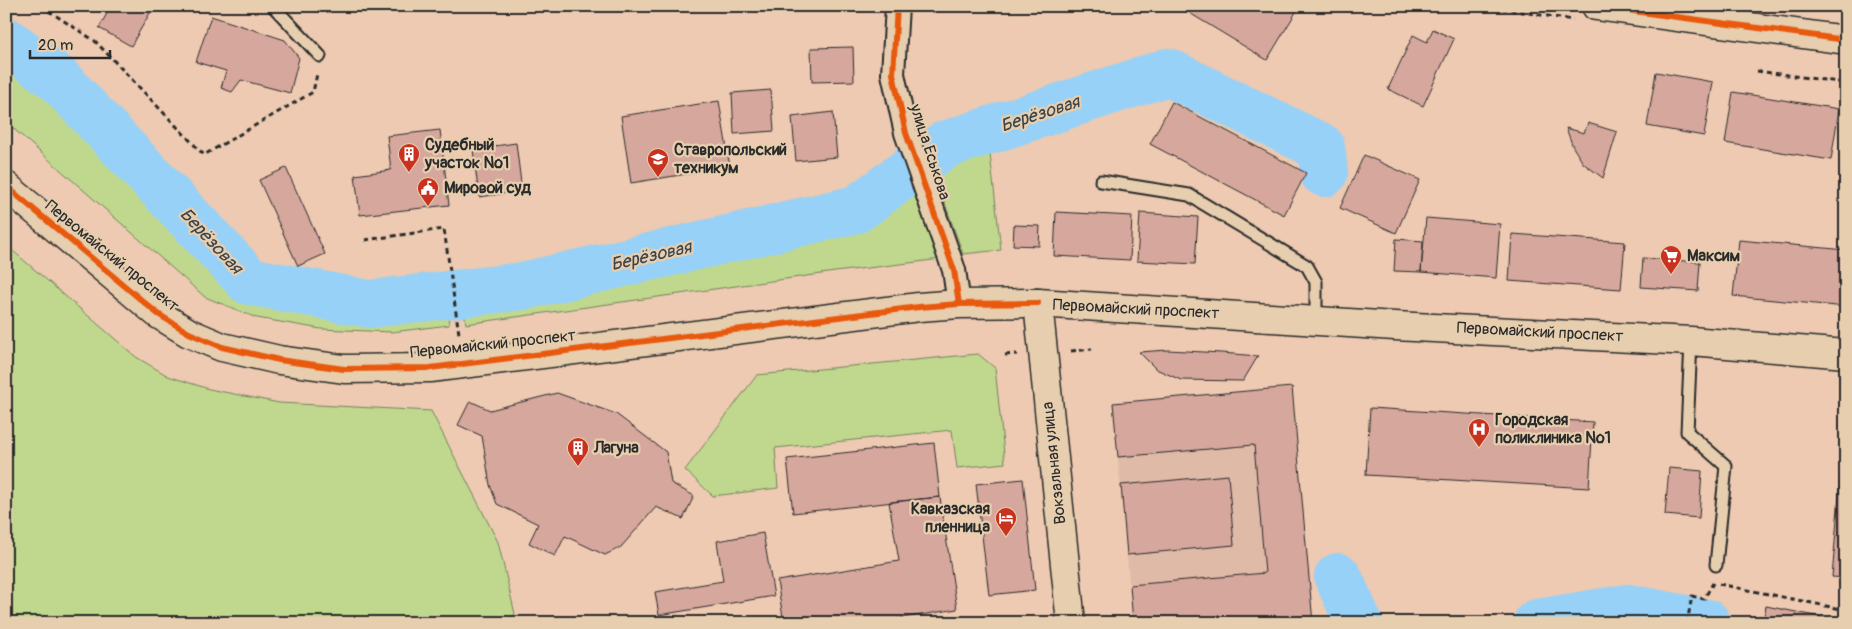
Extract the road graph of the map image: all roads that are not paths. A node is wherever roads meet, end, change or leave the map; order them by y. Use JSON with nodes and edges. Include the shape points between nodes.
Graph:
{"nodes":[{"id":1,"x":273,"y":6,"type":"edge"},
{"id":2,"x":897,"y":6,"type":"edge"},
{"id":3,"x":1596,"y":6,"type":"edge"},
{"id":4,"x":1846,"y":40,"type":"edge"},
{"id":5,"x":320,"y":56,"type":"road end"},
{"id":6,"x":1101,"y":181,"type":"dead end"},
{"id":7,"x":6,"y":186,"type":"edge"},
{"id":8,"x":1038,"y":303,"type":"junction"},
{"id":9,"x":958,"y":304,"type":"junction"},
{"id":10,"x":1316,"y":320,"type":"junction"},
{"id":11,"x":1691,"y":341,"type":"junction"},
{"id":12,"x":1846,"y":354,"type":"edge"},
{"id":13,"x":1716,"y":566,"type":"dead end"},
{"id":14,"x":1071,"y":623,"type":"edge"}],
"edges":[{"from":1,"to":5,"type":"lane"},
{"from":2,"to":9,"type":"street","name":"улица Еськова","via":[[893,74],[906,132],[954,270]]},
{"from":3,"to":4,"type":"street"},
{"from":6,"to":10,"type":"lane","via":[[1188,195],[1307,266],[1316,282]]},
{"from":7,"to":9,"type":"street","name":"Первомайский проспект","via":[[158,314],[189,333],[222,347],[279,360],[344,369],[430,368],[785,322]]},
{"from":8,"to":9,"type":"street","name":"Первомайский проспект"},
{"from":8,"to":10,"type":"street","name":"Первомайский проспект"},
{"from":8,"to":14,"type":"street","name":"Вокзальная улица"},
{"from":10,"to":11,"type":"street","name":"Первомайский проспект"},
{"from":11,"to":12,"type":"street","name":"Первомайский проспект"},
{"from":11,"to":13,"type":"lane","via":[[1687,432],[1726,466]]}]}
